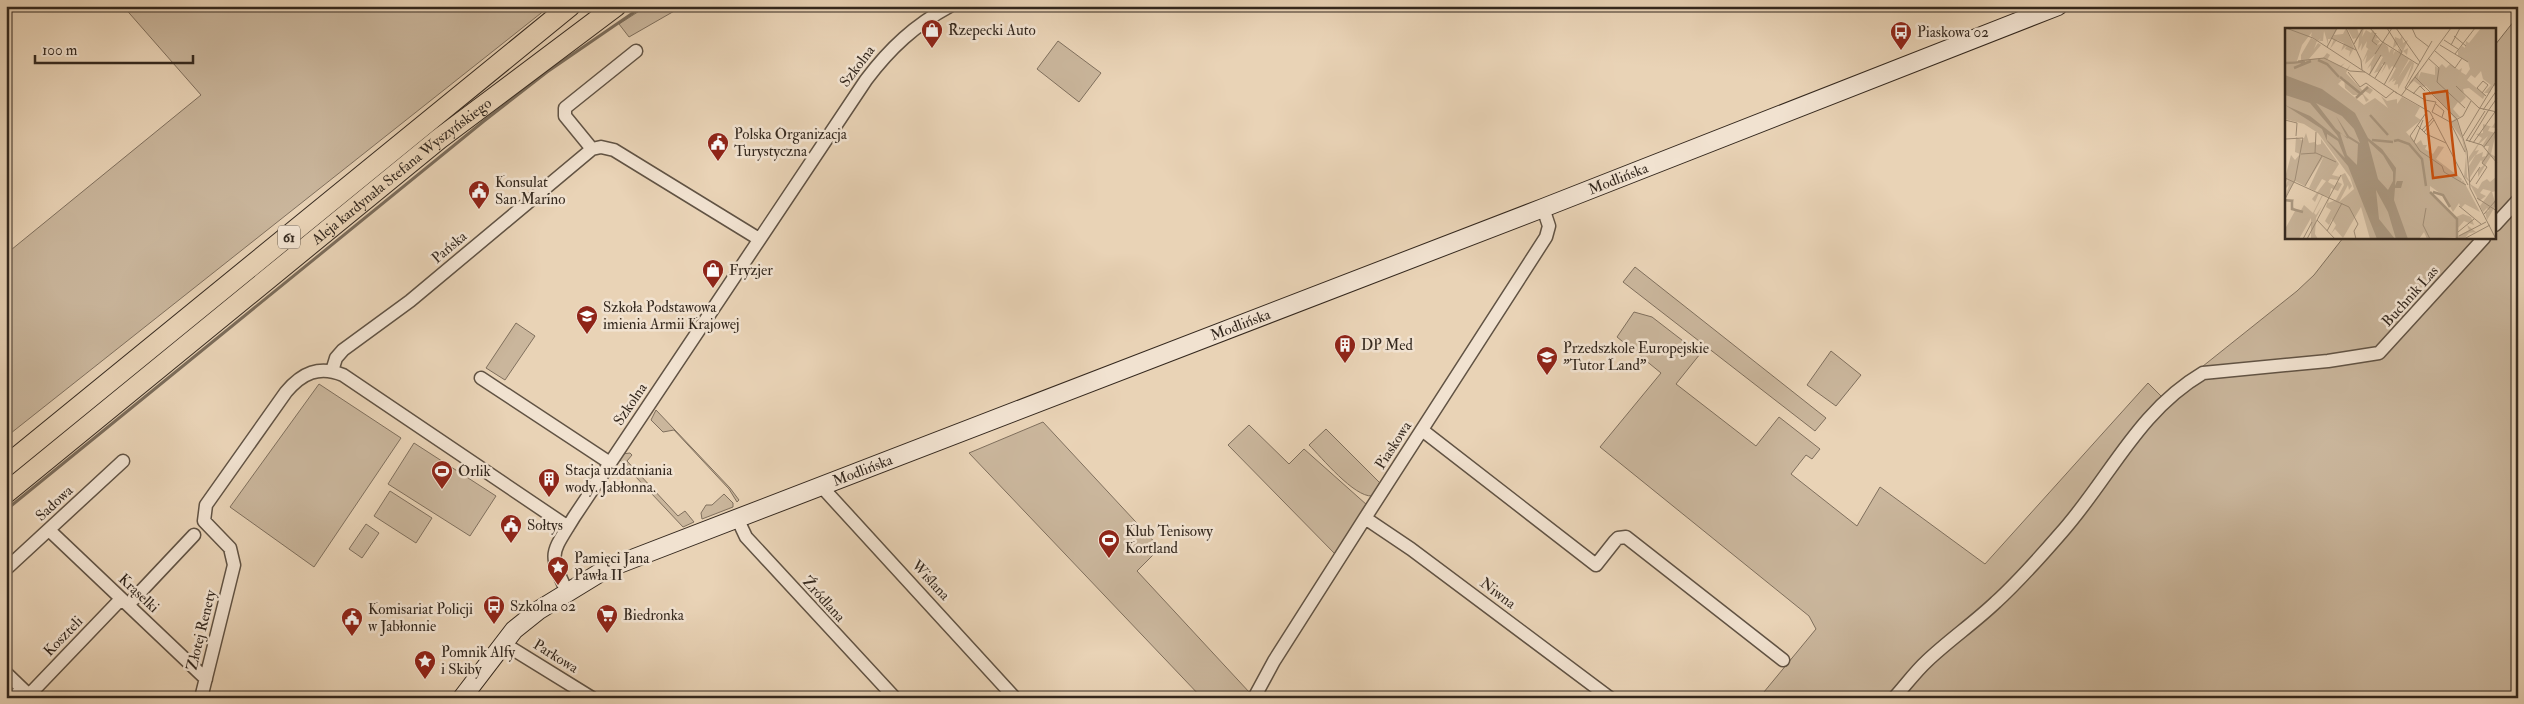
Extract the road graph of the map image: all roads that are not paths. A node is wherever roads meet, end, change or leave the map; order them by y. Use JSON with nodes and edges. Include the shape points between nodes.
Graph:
{"nodes":[{"id":1,"x":570,"y":6,"type":"edge"},
{"id":2,"x":616,"y":6,"type":"edge"},
{"id":3,"x":950,"y":6,"type":"edge"},
{"id":4,"x":2058,"y":6,"type":"edge"},
{"id":5,"x":937,"y":10,"type":"edge"},
{"id":6,"x":636,"y":51,"type":"dead end"},
{"id":7,"x":592,"y":149,"type":"junction"},
{"id":8,"x":2518,"y":200,"type":"edge"},
{"id":9,"x":1544,"y":208,"type":"junction"},
{"id":10,"x":2496,"y":224,"type":"edge"},
{"id":11,"x":759,"y":239,"type":"junction"},
{"id":12,"x":2483,"y":239,"type":"edge"},
{"id":13,"x":332,"y":370,"type":"junction"},
{"id":14,"x":481,"y":378,"type":"dead end"},
{"id":15,"x":1422,"y":430,"type":"junction"},
{"id":16,"x":123,"y":461,"type":"dead end"},
{"id":17,"x":610,"y":462,"type":"junction"},
{"id":18,"x":6,"y":466,"type":"edge"},
{"id":19,"x":821,"y":486,"type":"junction"},
{"id":20,"x":6,"y":493,"type":"edge"},
{"id":21,"x":737,"y":518,"type":"junction"},
{"id":22,"x":1365,"y":518,"type":"junction"},
{"id":23,"x":568,"y":527,"type":"junction"},
{"id":24,"x":49,"y":530,"type":"junction"},
{"id":25,"x":194,"y":535,"type":"dead end"},
{"id":26,"x":6,"y":569,"type":"edge"},
{"id":27,"x":567,"y":592,"type":"junction"},
{"id":28,"x":125,"y":602,"type":"junction"},
{"id":29,"x":503,"y":643,"type":"junction"},
{"id":30,"x":1783,"y":660,"type":"dead end"},
{"id":31,"x":6,"y":673,"type":"edge"},
{"id":32,"x":206,"y":679,"type":"junction"},
{"id":33,"x":24,"y":695,"type":"edge"},
{"id":34,"x":201,"y":698,"type":"edge"},
{"id":35,"x":462,"y":698,"type":"edge"},
{"id":36,"x":592,"y":698,"type":"edge"},
{"id":37,"x":894,"y":698,"type":"edge"},
{"id":38,"x":1015,"y":698,"type":"edge"},
{"id":39,"x":1254,"y":698,"type":"edge"},
{"id":40,"x":1610,"y":698,"type":"edge"},
{"id":41,"x":1894,"y":698,"type":"edge"}],
"edges":[{"from":1,"to":18,"type":"main road","name":"Aleja kardynała Stefana Wyszyńskiego","number":"61"},
{"from":2,"to":20,"type":"main road","name":"Aleja kardynała Stefana Wyszyńskiego","number":"61","via":[[439,138]]},
{"from":3,"to":5,"type":"street","name":"Szkolna"},
{"from":4,"to":9,"type":"main road","name":"Modlińska"},
{"from":5,"to":11,"type":"street","name":"Szkolna","via":[[904,36],[878,64]]},
{"from":6,"to":7,"type":"street","via":[[564,108],[565,116]]},
{"from":7,"to":11,"type":"street","via":[[601,147],[619,153]]},
{"from":7,"to":13,"type":"street","name":"Pańska","via":[[410,301],[343,350]]},
{"from":8,"to":10,"type":"street"},
{"from":9,"to":15,"type":"street","name":"Piaskowa","via":[[1549,226],[1546,237]]},
{"from":9,"to":19,"type":"main road","name":"Modlińska"},
{"from":11,"to":17,"type":"street","name":"Szkolna"},
{"from":12,"to":41,"type":"street","name":"Buchnik Las","via":[[2379,353],[2203,372],[2166,398],[2136,431],[2079,511],[2035,561],[1997,602],[1926,662]]},
{"from":13,"to":23,"type":"street"},
{"from":13,"to":32,"type":"street","name":"Złotej Renety","via":[[308,373],[292,384],[206,504],[204,521],[230,548],[234,558]]},
{"from":14,"to":17,"type":"street"},
{"from":15,"to":22,"type":"street","name":"Piaskowa"},
{"from":15,"to":30,"type":"street","via":[[1596,565],[1614,541],[1626,537]]},
{"from":16,"to":24,"type":"street","name":"Sadowa"},
{"from":17,"to":23,"type":"street","name":"Szkolna"},
{"from":19,"to":21,"type":"main road","name":"Modlińska"},
{"from":19,"to":38,"type":"street","name":"Wiślana"},
{"from":21,"to":27,"type":"main road","name":"Modlińska","via":[[606,569]]},
{"from":21,"to":37,"type":"street","name":"Źródlana","via":[[746,537]]},
{"from":22,"to":39,"type":"street","name":"Piaskowa"},
{"from":22,"to":40,"type":"street","name":"Niwna"},
{"from":23,"to":27,"type":"street","name":"Szkolna","via":[[553,554]]},
{"from":24,"to":26,"type":"street","name":"Sadowa"},
{"from":24,"to":28,"type":"street","name":"Krąselki"},
{"from":25,"to":28,"type":"street","name":"Koszteli"},
{"from":27,"to":29,"type":"main road","name":"Modlińska","via":[[522,623]]},
{"from":28,"to":32,"type":"street","name":"Krąselki"},
{"from":28,"to":33,"type":"street","name":"Koszteli"},
{"from":29,"to":35,"type":"main road","name":"Modlińska"},
{"from":29,"to":36,"type":"street","name":"Parkowa"},
{"from":31,"to":33,"type":"street"},
{"from":32,"to":34,"type":"street","name":"Złotej Renety"}]}
